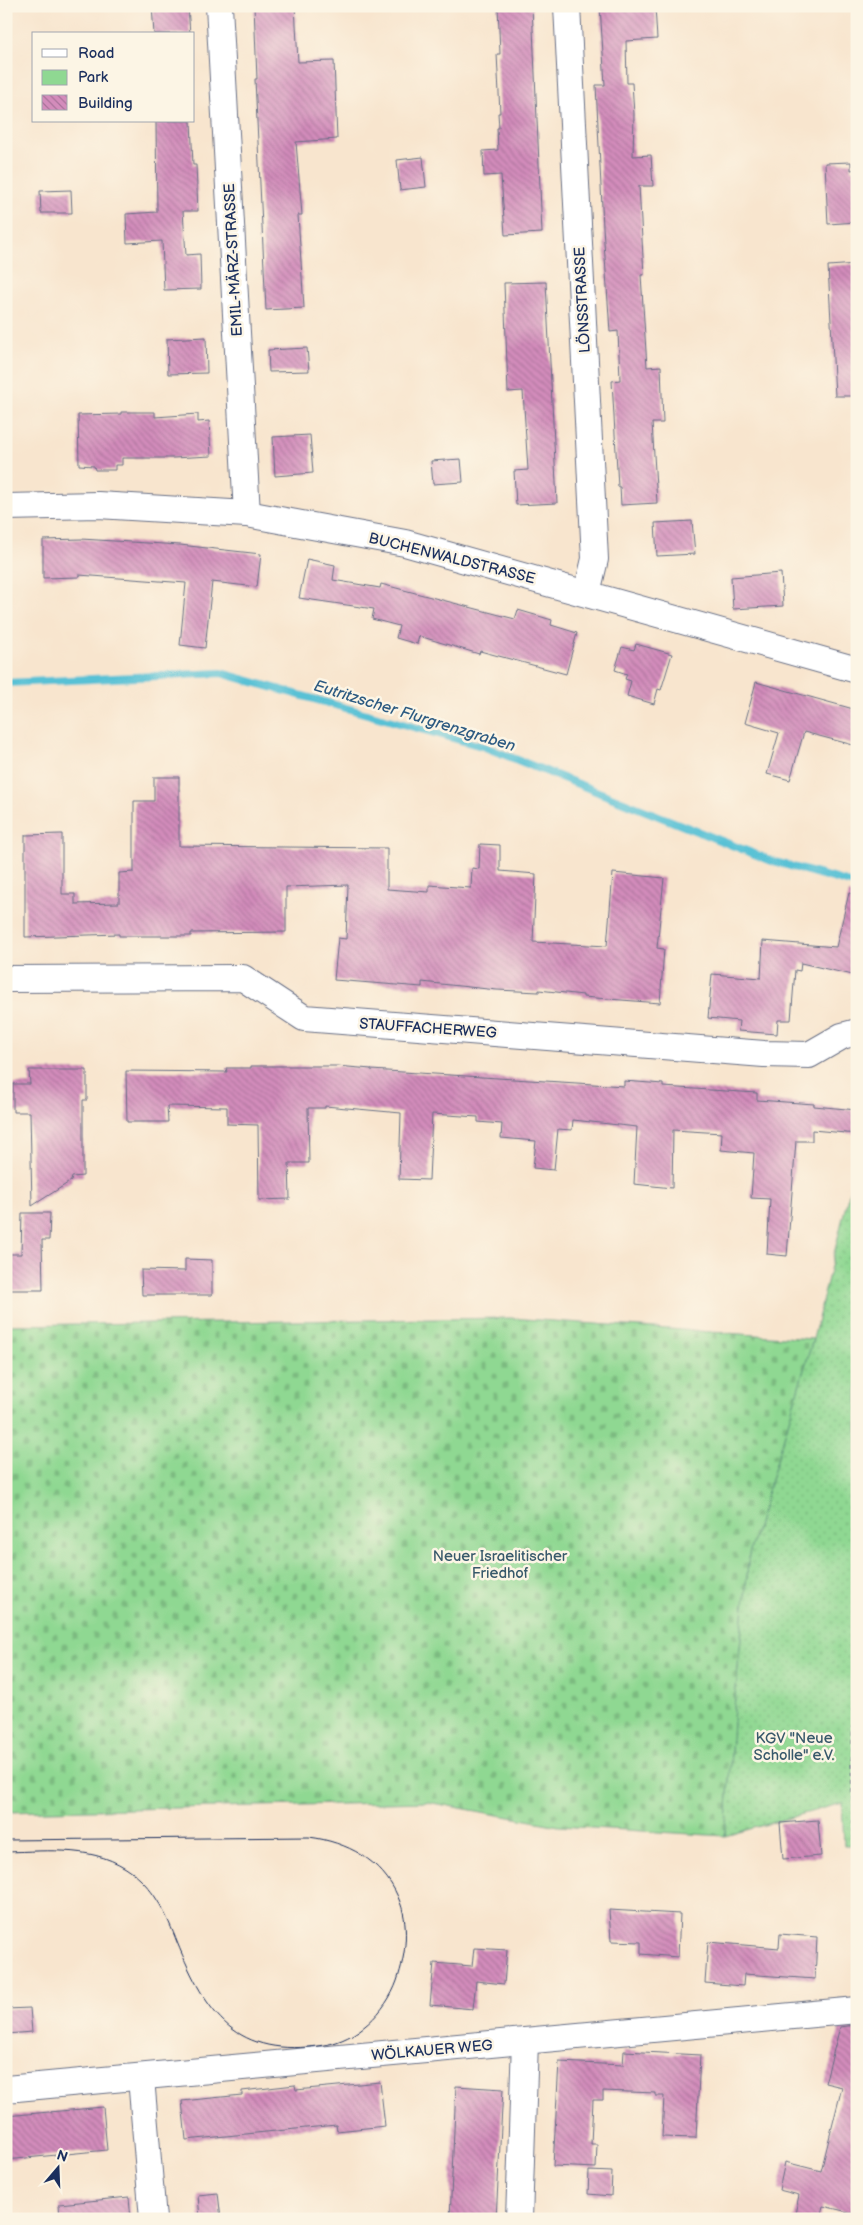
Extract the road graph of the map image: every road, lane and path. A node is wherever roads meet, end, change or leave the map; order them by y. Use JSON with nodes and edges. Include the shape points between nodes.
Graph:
{"nodes":[{"id":1,"x":219,"y":6,"type":"edge"},
{"id":2,"x":567,"y":6,"type":"edge"},
{"id":3,"x":6,"y":506,"type":"edge"},
{"id":4,"x":247,"y":514,"type":"junction"},
{"id":5,"x":587,"y":593,"type":"junction"},
{"id":6,"x":857,"y":670,"type":"edge"},
{"id":7,"x":6,"y":979,"type":"edge"},
{"id":8,"x":857,"y":1032,"type":"edge"},
{"id":9,"x":857,"y":1637,"type":"edge"},
{"id":10,"x":855,"y":1750,"type":"edge"},
{"id":11,"x":857,"y":1937,"type":"edge"},
{"id":12,"x":857,"y":2010,"type":"edge"},
{"id":13,"x":525,"y":2041,"type":"junction"},
{"id":14,"x":141,"y":2078,"type":"junction"},
{"id":15,"x":6,"y":2089,"type":"edge"},
{"id":16,"x":153,"y":2219,"type":"edge"},
{"id":17,"x":519,"y":2219,"type":"edge"}],
"edges":[{"from":1,"to":4,"type":"street","name":"EMIL-MÄRZ-STRASSE"},
{"from":2,"to":5,"type":"street","name":"LÖNSSTRASSE","via":[[595,559]]},
{"from":3,"to":4,"type":"street","name":"BUCHENWALDSTRASSE","via":[[98,505]]},
{"from":4,"to":5,"type":"street","name":"BUCHENWALDSTRASSE","via":[[405,543]]},
{"from":5,"to":6,"type":"street","name":"BUCHENWALDSTRASSE"},
{"from":7,"to":8,"type":"street","name":"STAUFFACHERWEG","via":[[243,978],[304,1018],[764,1054],[809,1055],[842,1036]]},
{"from":9,"to":10,"type":"path"},
{"from":10,"to":11,"type":"path"},
{"from":12,"to":13,"type":"street","name":"WÖLKAUER WEG"},
{"from":13,"to":14,"type":"street","name":"WÖLKAUER WEG"},
{"from":13,"to":17,"type":"street"},
{"from":14,"to":15,"type":"street","name":"WÖLKAUER WEG"},
{"from":14,"to":16,"type":"street"}]}
